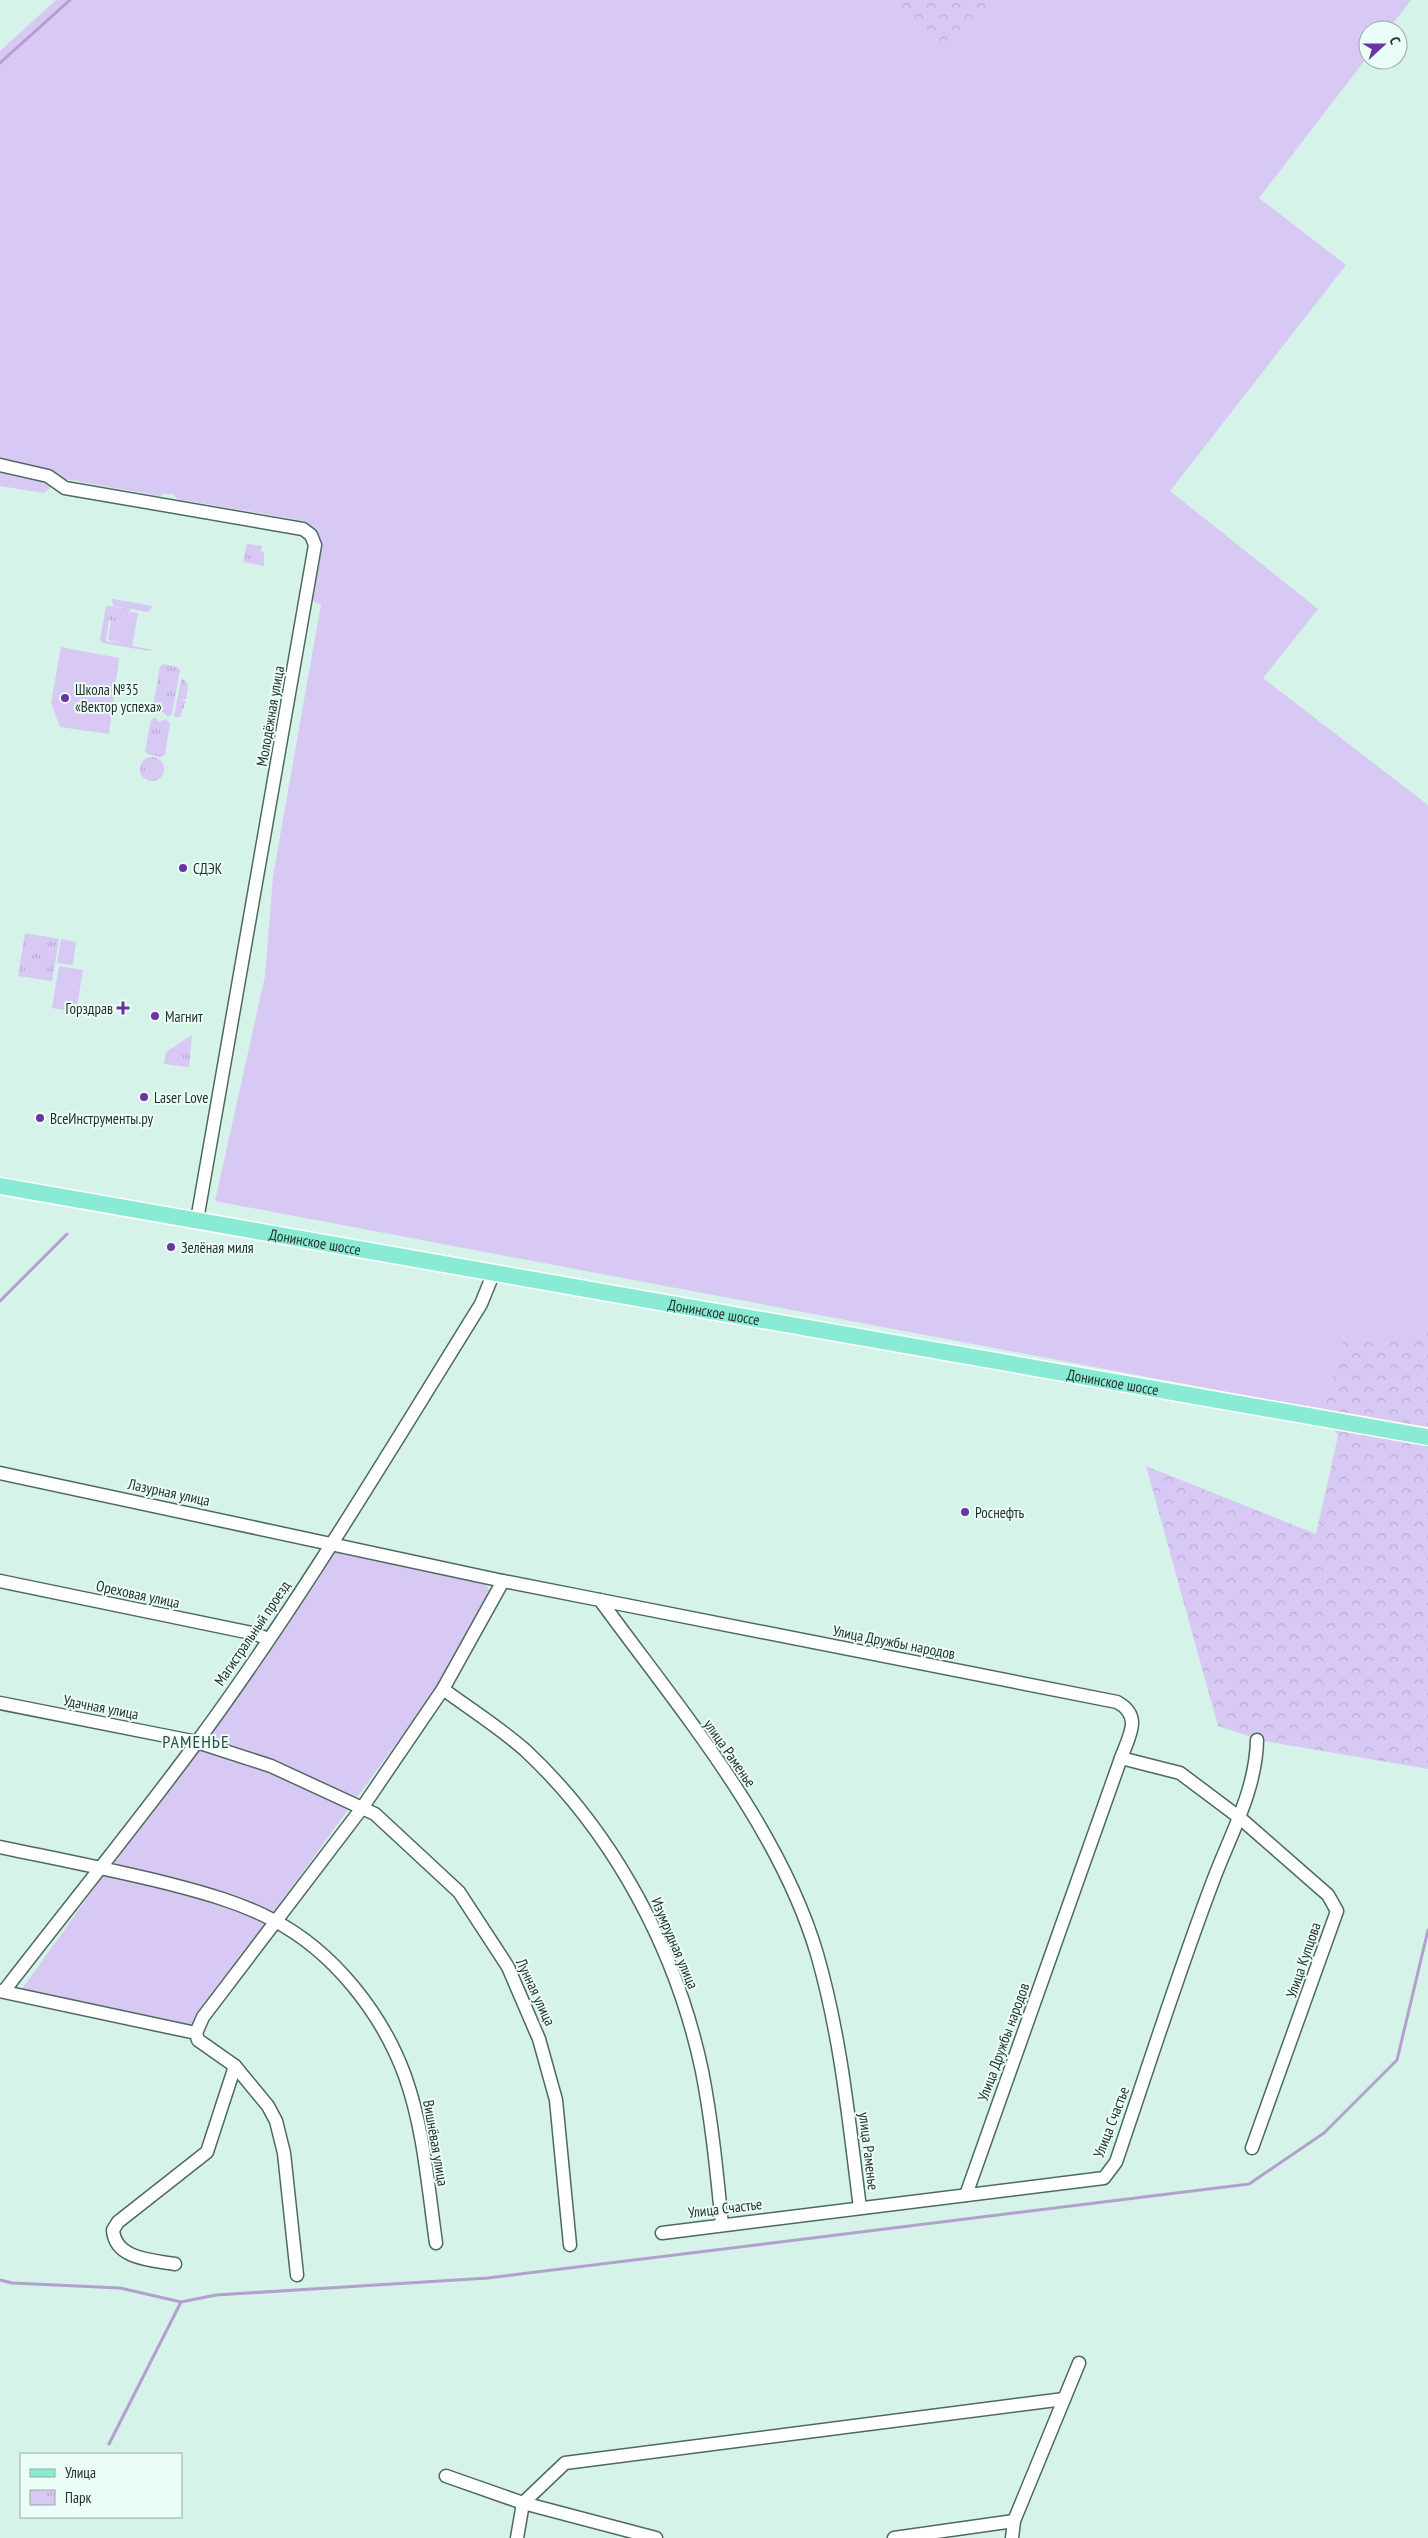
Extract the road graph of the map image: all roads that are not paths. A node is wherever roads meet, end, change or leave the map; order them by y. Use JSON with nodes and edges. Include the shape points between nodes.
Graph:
{"nodes":[{"id":1,"x":0,"y":465,"type":"edge"},
{"id":2,"x":0,"y":1186,"type":"edge"},
{"id":3,"x":197,"y":1220,"type":"junction"},
{"id":4,"x":494,"y":1272,"type":"junction"},
{"id":5,"x":1428,"y":1437,"type":"edge"},
{"id":6,"x":0,"y":1473,"type":"edge"},
{"id":7,"x":332,"y":1544,"type":"junction"},
{"id":8,"x":0,"y":1581,"type":"edge"},
{"id":9,"x":503,"y":1581,"type":"junction"},
{"id":10,"x":600,"y":1600,"type":"junction"},
{"id":11,"x":268,"y":1639,"type":"junction"},
{"id":12,"x":443,"y":1689,"type":"junction"},
{"id":13,"x":0,"y":1703,"type":"edge"},
{"id":14,"x":1257,"y":1740,"type":"dead end"},
{"id":15,"x":197,"y":1742,"type":"junction"},
{"id":16,"x":1122,"y":1758,"type":"junction"},
{"id":17,"x":362,"y":1808,"type":"junction"},
{"id":18,"x":1240,"y":1818,"type":"junction"},
{"id":19,"x":0,"y":1847,"type":"edge"},
{"id":20,"x":100,"y":1866,"type":"junction"},
{"id":21,"x":275,"y":1921,"type":"junction"},
{"id":22,"x":2,"y":1991,"type":"edge"},
{"id":23,"x":196,"y":2033,"type":"junction"},
{"id":24,"x":235,"y":2066,"type":"junction"},
{"id":25,"x":1252,"y":2148,"type":"dead end"},
{"id":26,"x":966,"y":2195,"type":"junction"},
{"id":27,"x":860,"y":2208,"type":"junction"},
{"id":28,"x":722,"y":2225,"type":"junction"},
{"id":29,"x":662,"y":2233,"type":"dead end"},
{"id":30,"x":436,"y":2243,"type":"dead end"},
{"id":31,"x":570,"y":2245,"type":"dead end"},
{"id":32,"x":175,"y":2264,"type":"dead end"},
{"id":33,"x":298,"y":2275,"type":"dead end"},
{"id":34,"x":1079,"y":2363,"type":"dead end"},
{"id":35,"x":1064,"y":2399,"type":"junction"},
{"id":36,"x":446,"y":2476,"type":"dead end"},
{"id":37,"x":523,"y":2502,"type":"junction"},
{"id":38,"x":1014,"y":2521,"type":"junction"},
{"id":39,"x":517,"y":2538,"type":"edge"},
{"id":40,"x":656,"y":2538,"type":"edge"},
{"id":41,"x":894,"y":2538,"type":"edge"},
{"id":42,"x":1012,"y":2538,"type":"edge"}],
"edges":[{"from":1,"to":3,"type":"street","name":"Молодёжная улица","via":[[42,474],[65,488],[303,529],[311,535],[315,545]]},
{"from":2,"to":3,"type":"main road","name":"Донинское шоссе"},
{"from":3,"to":4,"type":"main road","name":"Донинское шоссе"},
{"from":4,"to":5,"type":"main road","name":"Донинское шоссе"},
{"from":4,"to":7,"type":"street","name":"Магистральный проезд","via":[[481,1304]]},
{"from":6,"to":7,"type":"street","name":"Лазурная улица"},
{"from":7,"to":9,"type":"street"},
{"from":7,"to":11,"type":"street","name":"Магистральный проезд"},
{"from":8,"to":11,"type":"street","name":"Ореховая улица"},
{"from":9,"to":10,"type":"street"},
{"from":9,"to":12,"type":"street"},
{"from":10,"to":16,"type":"street","name":"Улица Дружбы народов","via":[[1117,1702],[1128,1708],[1132,1716]]},
{"from":10,"to":27,"type":"street","name":"улица Раменье","via":[[745,1803],[796,1898],[816,1952],[839,2045]]},
{"from":11,"to":15,"type":"street","name":"Магистральный проезд"},
{"from":12,"to":17,"type":"street"},
{"from":12,"to":28,"type":"street","name":"Изумрудная улица","via":[[524,1750],[570,1798],[621,1868],[649,1918],[683,2003],[702,2071]]},
{"from":13,"to":15,"type":"street","name":"Удачная улица"},
{"from":14,"to":18,"type":"street","name":"Улица Счастье","via":[[1257,1762]]},
{"from":15,"to":17,"type":"street","name":"Удачная улица","via":[[271,1766]]},
{"from":15,"to":20,"type":"street","name":"Магистральный проезд"},
{"from":16,"to":18,"type":"street","via":[[1180,1773]]},
{"from":16,"to":26,"type":"street","name":"Улица Дружбы народов"},
{"from":17,"to":21,"type":"street"},
{"from":17,"to":31,"type":"street","name":"Лунная улица","via":[[375,1814],[458,1892],[508,1967],[539,2039],[556,2100]]},
{"from":18,"to":25,"type":"street","name":"Улица Купцова","via":[[1328,1895],[1337,1911]]},
{"from":18,"to":26,"type":"street","name":"Улица Счастье","via":[[1213,1880],[1116,2162],[1104,2178]]},
{"from":19,"to":20,"type":"street","name":"Вишнёвая улица"},
{"from":20,"to":21,"type":"street","name":"Вишнёвая улица","via":[[213,1895]]},
{"from":20,"to":22,"type":"street","name":"Магистральный проезд"},
{"from":21,"to":23,"type":"street","via":[[203,2017]]},
{"from":21,"to":30,"type":"street","name":"Вишнёвая улица","via":[[320,1952],[343,1975],[370,2008],[392,2044],[418,2116]]},
{"from":22,"to":23,"type":"street"},
{"from":23,"to":24,"type":"street","via":[[198,2040]]},
{"from":24,"to":32,"type":"street","via":[[207,2152],[118,2222],[113,2230],[117,2244],[126,2253]]},
{"from":24,"to":33,"type":"street","via":[[268,2106],[280,2133]]},
{"from":26,"to":27,"type":"street","name":"Улица Счастье"},
{"from":27,"to":28,"type":"street","name":"Улица Счастье"},
{"from":28,"to":29,"type":"street","name":"Улица Счастье"},
{"from":34,"to":35,"type":"street"},
{"from":35,"to":37,"type":"street","via":[[565,2463]]},
{"from":35,"to":38,"type":"street"},
{"from":36,"to":37,"type":"street"},
{"from":37,"to":39,"type":"street"},
{"from":37,"to":40,"type":"street"},
{"from":38,"to":41,"type":"street"},
{"from":38,"to":42,"type":"street"}]}
